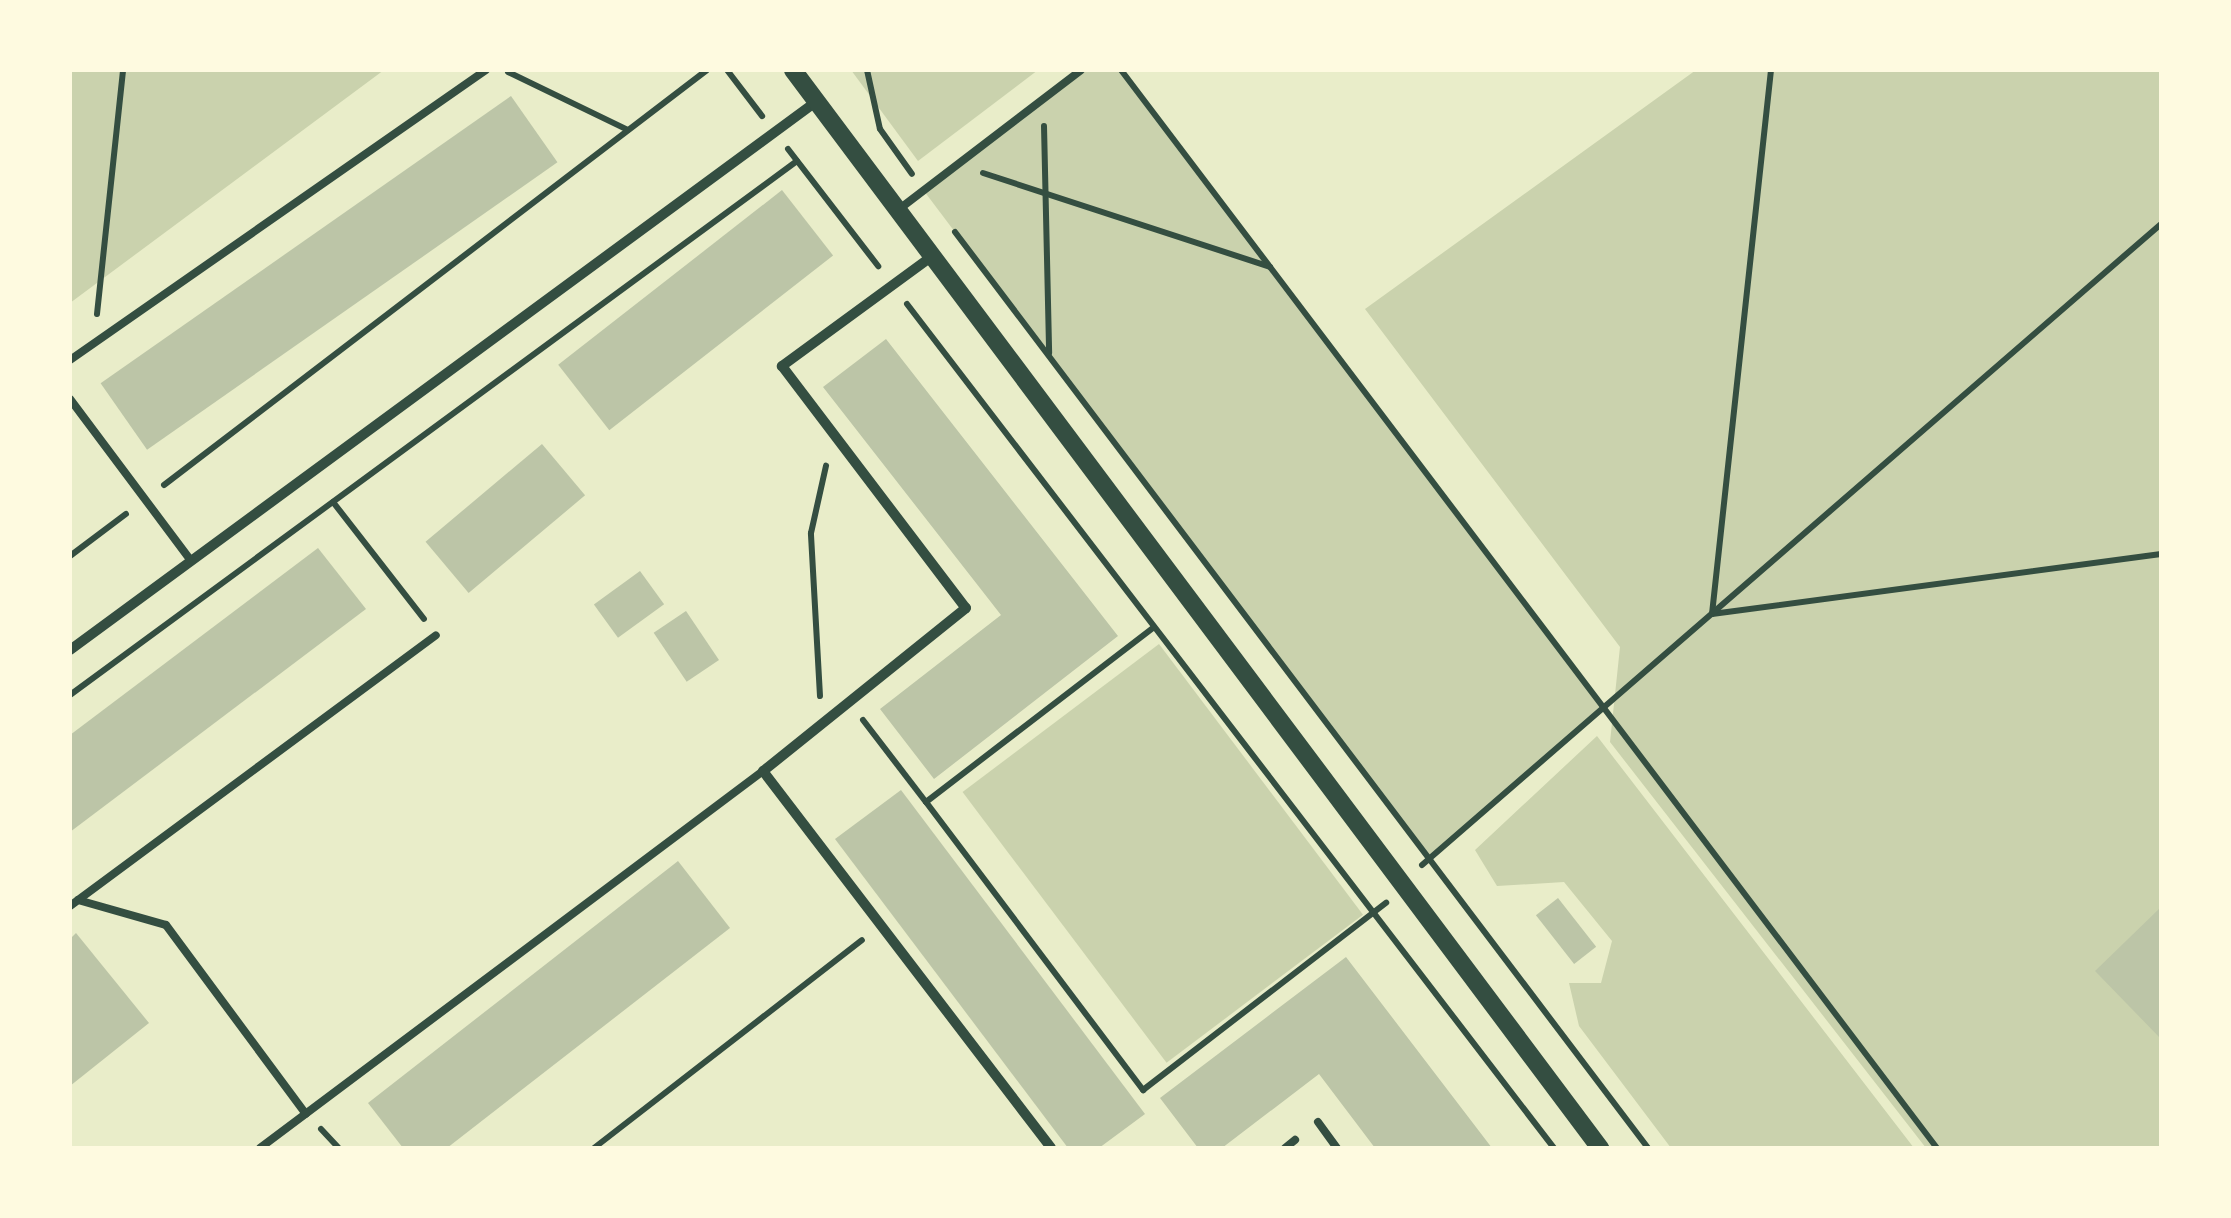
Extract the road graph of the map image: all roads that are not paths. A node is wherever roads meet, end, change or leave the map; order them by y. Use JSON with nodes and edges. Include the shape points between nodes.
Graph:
{"nodes":[{"id":1,"x":486,"y":70,"type":"edge"},
{"id":2,"x":793,"y":70,"type":"edge"},
{"id":3,"x":1081,"y":70,"type":"edge"},
{"id":4,"x":817,"y":101,"type":"junction"},
{"id":5,"x":896,"y":212,"type":"junction"},
{"id":6,"x":931,"y":257,"type":"junction"},
{"id":7,"x":70,"y":360,"type":"edge"},
{"id":8,"x":70,"y":399,"type":"edge"},
{"id":9,"x":191,"y":561,"type":"junction"},
{"id":10,"x":436,"y":635,"type":"road end"},
{"id":11,"x":70,"y":650,"type":"edge"},
{"id":12,"x":763,"y":771,"type":"junction"},
{"id":13,"x":74,"y":903,"type":"edge"},
{"id":14,"x":306,"y":1114,"type":"junction"},
{"id":15,"x":1318,"y":1122,"type":"dead end"},
{"id":16,"x":1295,"y":1140,"type":"dead end"},
{"id":17,"x":260,"y":1148,"type":"edge"},
{"id":18,"x":1052,"y":1148,"type":"edge"},
{"id":19,"x":1286,"y":1148,"type":"edge"},
{"id":20,"x":1338,"y":1148,"type":"edge"},
{"id":21,"x":1600,"y":1148,"type":"edge"}],
"edges":[{"from":1,"to":7,"type":"lane"},
{"from":2,"to":4,"type":"street"},
{"from":3,"to":5,"type":"lane"},
{"from":4,"to":5,"type":"street"},
{"from":4,"to":9,"type":"street"},
{"from":5,"to":6,"type":"street"},
{"from":6,"to":12,"type":"street","via":[[782,366],[966,608]]},
{"from":6,"to":21,"type":"street"},
{"from":8,"to":9,"type":"lane"},
{"from":9,"to":11,"type":"street"},
{"from":10,"to":13,"type":"lane"},
{"from":12,"to":14,"type":"lane"},
{"from":12,"to":18,"type":"street"},
{"from":13,"to":14,"type":"lane","via":[[166,925]]},
{"from":14,"to":17,"type":"lane"},
{"from":15,"to":20,"type":"lane"},
{"from":16,"to":19,"type":"lane"}]}
